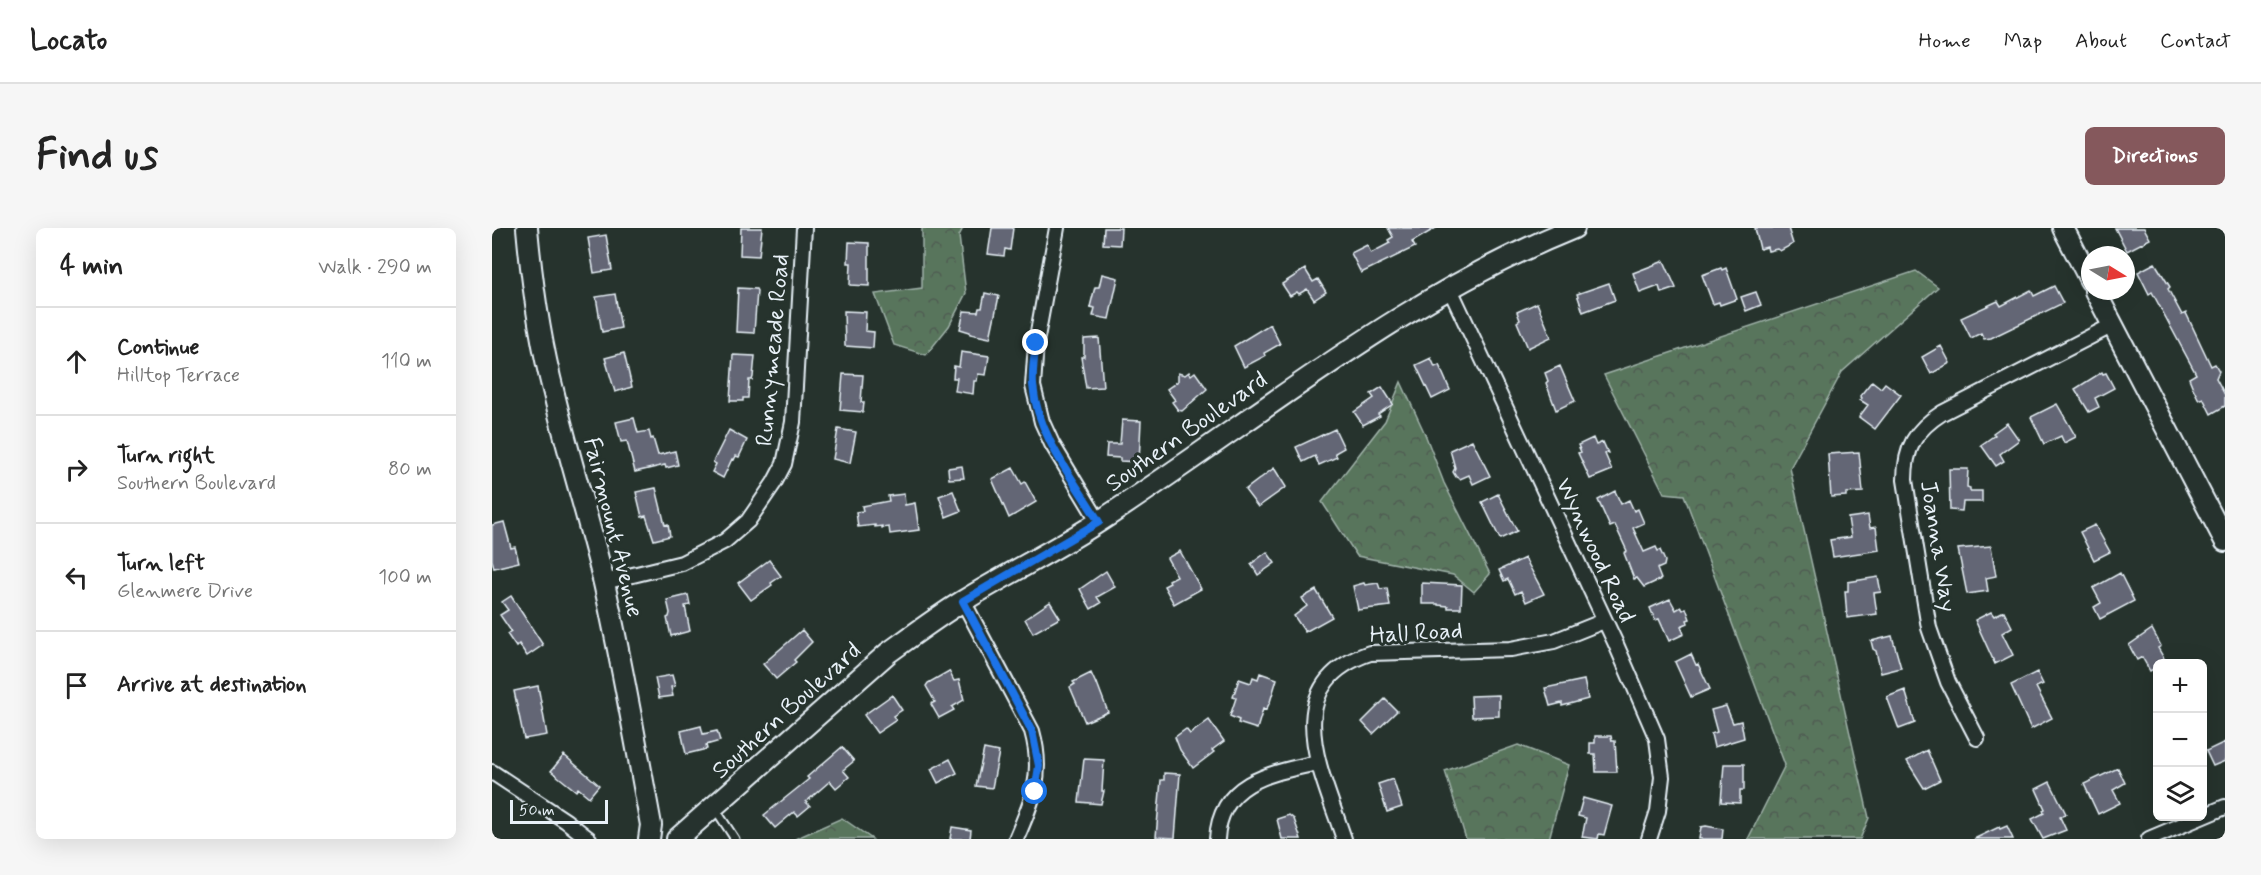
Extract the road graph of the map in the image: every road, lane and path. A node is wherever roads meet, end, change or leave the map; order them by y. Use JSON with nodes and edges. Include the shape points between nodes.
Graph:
{"nodes":[{"id":1,"x":527,"y":228,"type":"edge"},
{"id":2,"x":804,"y":228,"type":"edge"},
{"id":3,"x":1057,"y":228,"type":"edge"},
{"id":4,"x":1574,"y":228,"type":"edge"},
{"id":5,"x":2063,"y":228,"type":"edge"},
{"id":6,"x":2081,"y":263,"type":"edge"},
{"id":7,"x":1450,"y":289,"type":"junction"},
{"id":8,"x":2100,"y":300,"type":"edge"},
{"id":9,"x":2113,"y":325,"type":"junction"},
{"id":10,"x":1099,"y":522,"type":"junction"},
{"id":11,"x":2225,"y":541,"type":"edge"},
{"id":12,"x":604,"y":582,"type":"junction"},
{"id":13,"x":963,"y":601,"type":"junction"},
{"id":14,"x":1604,"y":621,"type":"junction"},
{"id":15,"x":1977,"y":738,"type":"dead end"},
{"id":16,"x":1317,"y":763,"type":"junction"},
{"id":17,"x":492,"y":772,"type":"edge"},
{"id":18,"x":714,"y":807,"type":"junction"},
{"id":19,"x":2225,"y":807,"type":"edge"},
{"id":20,"x":589,"y":839,"type":"edge"},
{"id":21,"x":649,"y":839,"type":"edge"},
{"id":22,"x":678,"y":839,"type":"edge"},
{"id":23,"x":735,"y":839,"type":"edge"},
{"id":24,"x":1016,"y":839,"type":"edge"},
{"id":25,"x":1217,"y":839,"type":"edge"},
{"id":26,"x":1344,"y":839,"type":"edge"},
{"id":27,"x":1649,"y":839,"type":"edge"},
{"id":28,"x":2150,"y":839,"type":"edge"}],
"edges":[{"from":1,"to":12,"type":"main road","name":"Fairmount Avenue","via":[[546,362]]},
{"from":2,"to":12,"type":"street","name":"Runnymeade Road","via":[[793,422],[784,464],[774,483],[748,521],[725,541],[682,563]]},
{"from":3,"to":10,"type":"street","via":[[1036,343],[1033,386],[1052,444]]},
{"from":4,"to":7,"type":"main road","name":"Southern Boulevard","via":[[1509,256]]},
{"from":5,"to":6,"type":"main road"},
{"from":7,"to":10,"type":"main road","name":"Southern Boulevard","via":[[1374,334]]},
{"from":7,"to":14,"type":"street","name":"Wynwood Road"},
{"from":8,"to":9,"type":"main road"},
{"from":9,"to":11,"type":"main road"},
{"from":9,"to":15,"type":"street","name":"Joanna Way","via":[[1942,413],[1921,428],[1907,459],[1905,480],[1929,627],[1948,682]]},
{"from":10,"to":13,"type":"main road","name":"Southern Boulevard"},
{"from":12,"to":21,"type":"main road","name":"Fairmount Avenue","via":[[651,825]]},
{"from":13,"to":18,"type":"main road","name":"Southern Boulevard","via":[[888,653]]},
{"from":13,"to":24,"type":"street","via":[[1032,731],[1037,748],[1035,792]]},
{"from":14,"to":16,"type":"street","name":"Hall Road","via":[[1554,641],[1511,649],[1386,652],[1357,657],[1334,674],[1319,693],[1312,718]]},
{"from":14,"to":27,"type":"street","name":"Wynwood Road","via":[[1657,739],[1662,777],[1658,811]]},
{"from":16,"to":25,"type":"street","via":[[1258,779],[1238,789],[1222,811]]},
{"from":16,"to":26,"type":"street","name":"Hall Road"},
{"from":17,"to":20,"type":"street"},
{"from":18,"to":22,"type":"main road","name":"Southern Boulevard"},
{"from":18,"to":23,"type":"lane"},
{"from":19,"to":28,"type":"street"}]}
